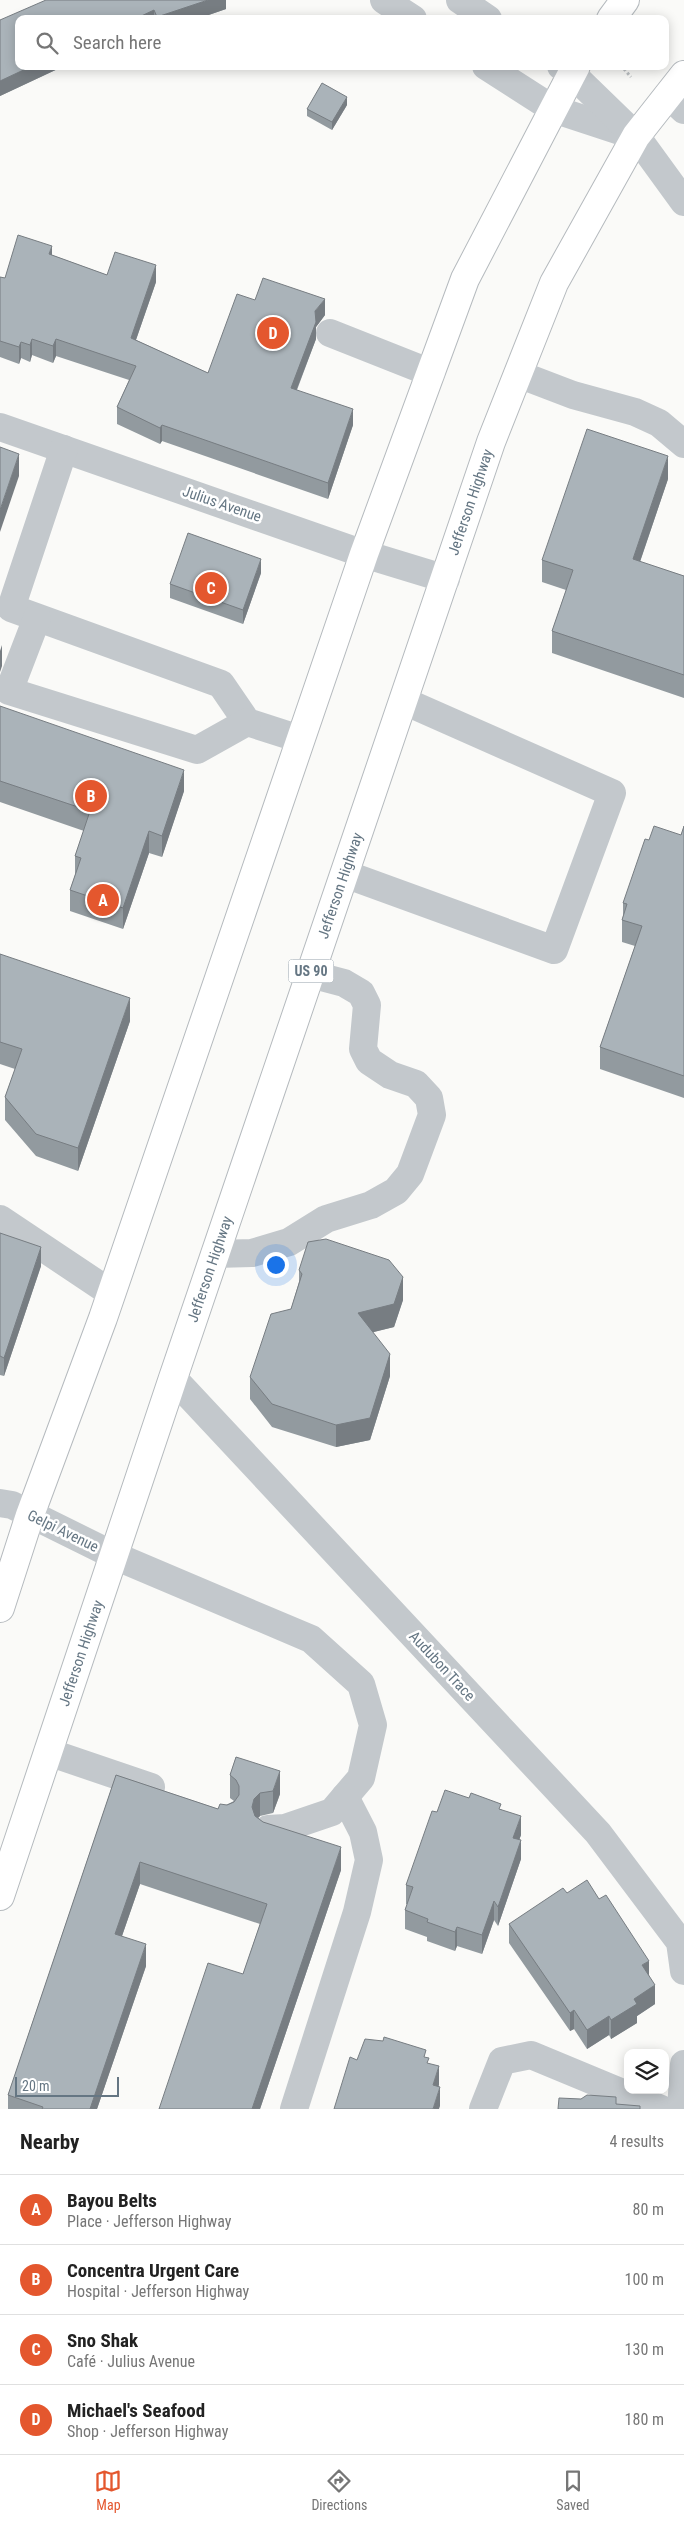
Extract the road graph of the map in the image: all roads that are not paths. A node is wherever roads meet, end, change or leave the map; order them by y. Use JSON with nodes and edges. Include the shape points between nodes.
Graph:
{"nodes":[{"id":1,"x":384,"y":0,"type":"edge"},
{"id":2,"x":460,"y":0,"type":"edge"},
{"id":3,"x":625,"y":0,"type":"edge"},
{"id":4,"x":407,"y":15,"type":"edge"},
{"id":5,"x":482,"y":15,"type":"edge"},
{"id":6,"x":614,"y":15,"type":"edge"},
{"id":7,"x":492,"y":70,"type":"edge"},
{"id":8,"x":569,"y":70,"type":"edge"},
{"id":9,"x":570,"y":70,"type":"edge"},
{"id":10,"x":679,"y":93,"type":"edge"},
{"id":11,"x":553,"y":109,"type":"junction"},
{"id":12,"x":636,"y":136,"type":"junction"},
{"id":13,"x":684,"y":202,"type":"edge"},
{"id":14,"x":330,"y":334,"type":"dead end"},
{"id":15,"x":430,"y":373,"type":"junction"},
{"id":16,"x":518,"y":374,"type":"junction"},
{"id":17,"x":0,"y":427,"type":"edge"},
{"id":18,"x":684,"y":444,"type":"edge"},
{"id":19,"x":64,"y":449,"type":"junction"},
{"id":20,"x":364,"y":554,"type":"junction"},
{"id":21,"x":446,"y":579,"type":"junction"},
{"id":22,"x":38,"y":618,"type":"junction"},
{"id":23,"x":404,"y":701,"type":"junction"},
{"id":24,"x":246,"y":722,"type":"junction"},
{"id":25,"x":300,"y":739,"type":"junction"},
{"id":26,"x":345,"y":874,"type":"junction"},
{"id":27,"x":310,"y":974,"type":"junction"},
{"id":28,"x":0,"y":1219,"type":"edge"},
{"id":29,"x":215,"y":1254,"type":"junction"},
{"id":30,"x":111,"y":1293,"type":"junction"},
{"id":31,"x":173,"y":1378,"type":"junction"},
{"id":32,"x":11,"y":1501,"type":"edge"},
{"id":33,"x":115,"y":1556,"type":"junction"},
{"id":34,"x":0,"y":1608,"type":"edge"},
{"id":35,"x":48,"y":1752,"type":"junction"},
{"id":36,"x":179,"y":1797,"type":"edge"},
{"id":37,"x":345,"y":1797,"type":"junction"},
{"id":38,"x":268,"y":1829,"type":"edge"},
{"id":39,"x":0,"y":1896,"type":"edge"},
{"id":40,"x":684,"y":1971,"type":"edge"},
{"id":41,"x":684,"y":2064,"type":"edge"},
{"id":42,"x":294,"y":2109,"type":"edge"},
{"id":43,"x":483,"y":2109,"type":"edge"},
{"id":44,"x":661,"y":2109,"type":"edge"},
{"id":45,"x":680,"y":2109,"type":"edge"}],
"edges":[{"from":1,"to":4,"type":"street"},
{"from":2,"to":5,"type":"street"},
{"from":3,"to":6,"type":"main road"},
{"from":7,"to":11,"type":"street"},
{"from":8,"to":11,"type":"main road"},
{"from":9,"to":12,"type":"street"},
{"from":10,"to":12,"type":"main road","name":"Jefferson Highway","number":"US 90"},
{"from":11,"to":12,"type":"street"},
{"from":11,"to":15,"type":"main road","via":[[465,279]]},
{"from":12,"to":13,"type":"street"},
{"from":12,"to":16,"type":"main road","name":"Jefferson Highway","number":"US 90","via":[[554,283]]},
{"from":14,"to":15,"type":"street"},
{"from":15,"to":20,"type":"main road"},
{"from":16,"to":18,"type":"street","via":[[573,395],[635,412],[659,423]]},
{"from":16,"to":21,"type":"main road","name":"Jefferson Highway","number":"US 90"},
{"from":17,"to":19,"type":"street","name":"Julius Avenue"},
{"from":19,"to":20,"type":"street","name":"Julius Avenue"},
{"from":19,"to":22,"type":"street","via":[[11,608]]},
{"from":20,"to":21,"type":"street","name":"Julius Avenue"},
{"from":20,"to":25,"type":"main road"},
{"from":21,"to":23,"type":"main road","name":"Jefferson Highway","number":"US 90"},
{"from":22,"to":24,"type":"street","via":[[221,684]]},
{"from":22,"to":24,"type":"street","via":[[9,691],[197,750]]},
{"from":23,"to":26,"type":"main road","name":"Jefferson Highway","number":"US 90"},
{"from":23,"to":26,"type":"street","via":[[612,793],[554,950]]},
{"from":24,"to":25,"type":"street"},
{"from":25,"to":30,"type":"main road"},
{"from":26,"to":27,"type":"main road","name":"Jefferson Highway","number":"US 90"},
{"from":27,"to":29,"type":"main road","name":"Jefferson Highway","number":"US 90"},
{"from":27,"to":29,"type":"street","via":[[344,983],[361,993],[367,1005],[363,1049],[368,1062],[390,1075],[416,1084],[429,1098],[432,1115],[410,1174],[396,1191],[371,1205],[326,1219],[289,1242],[252,1253]]},
{"from":28,"to":30,"type":"street"},
{"from":29,"to":31,"type":"main road","name":"Jefferson Highway","number":"US 90"},
{"from":30,"to":32,"type":"main road"},
{"from":31,"to":33,"type":"main road","name":"Jefferson Highway","number":"US 90"},
{"from":31,"to":40,"type":"street","name":"Audubon Trace","via":[[598,1833],[680,1942]]},
{"from":32,"to":33,"type":"street","name":"Gelpi Avenue"},
{"from":32,"to":34,"type":"main road"},
{"from":33,"to":35,"type":"main road","name":"Jefferson Highway","number":"US 90"},
{"from":33,"to":37,"type":"street","name":"Gelpi Avenue","via":[[311,1639],[361,1684],[373,1725],[361,1778]]},
{"from":35,"to":36,"type":"street"},
{"from":35,"to":39,"type":"main road","name":"Jefferson Highway","number":"US 90"},
{"from":37,"to":38,"type":"street","name":"Gelpi Avenue","via":[[332,1812],[285,1828]]},
{"from":37,"to":42,"type":"street","via":[[364,1832],[369,1860],[357,1912]]},
{"from":41,"to":45,"type":"street"},
{"from":43,"to":44,"type":"street","via":[[502,2061],[531,2055]]}]}
